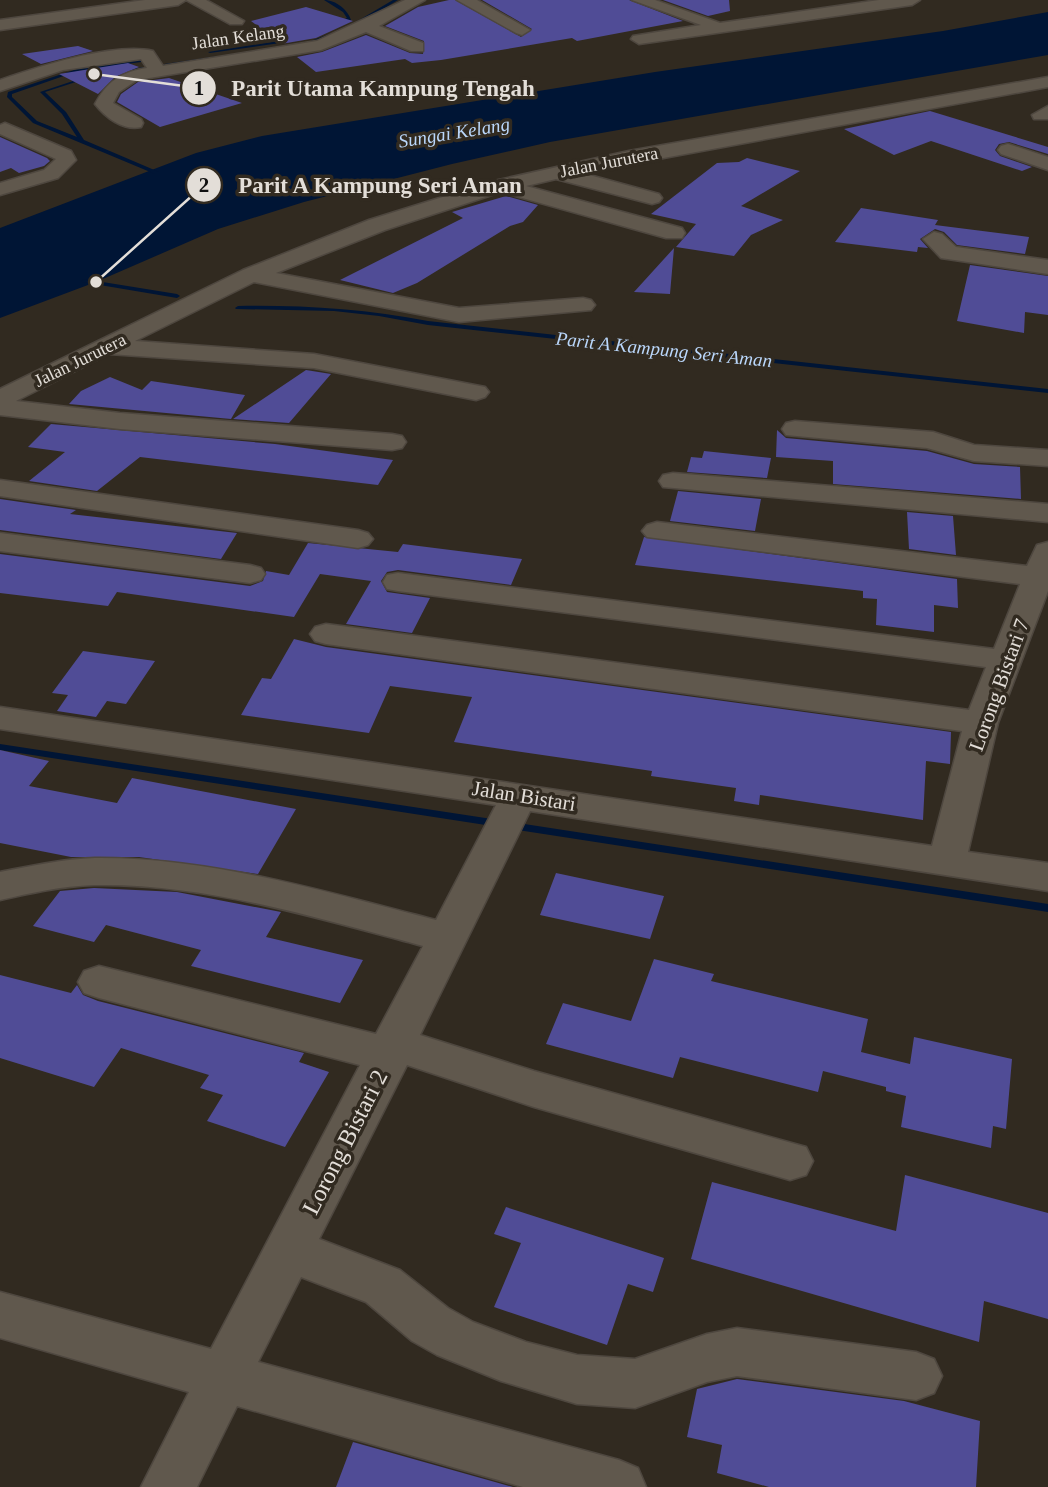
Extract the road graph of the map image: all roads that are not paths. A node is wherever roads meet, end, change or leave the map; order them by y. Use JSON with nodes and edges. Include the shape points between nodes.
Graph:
{"nodes":[{"id":1,"x":178,"y":0,"type":"edge"},
{"id":2,"x":417,"y":0,"type":"edge"},
{"id":3,"x":465,"y":0,"type":"edge"},
{"id":4,"x":640,"y":0,"type":"edge"},
{"id":5,"x":912,"y":0,"type":"edge"},
{"id":6,"x":198,"y":3,"type":"edge"},
{"id":7,"x":27,"y":4,"type":"dead end"},
{"id":8,"x":64,"y":16,"type":"junction"},
{"id":9,"x":236,"y":21,"type":"dead end"},
{"id":10,"x":0,"y":24,"type":"edge"},
{"id":11,"x":365,"y":27,"type":"junction"},
{"id":12,"x":722,"y":27,"type":"junction"},
{"id":13,"x":522,"y":30,"type":"dead end"},
{"id":14,"x":639,"y":39,"type":"dead end"},
{"id":15,"x":417,"y":47,"type":"dead end"},
{"id":16,"x":153,"y":63,"type":"junction"},
{"id":17,"x":1047,"y":83,"type":"edge"},
{"id":18,"x":0,"y":86,"type":"edge"},
{"id":19,"x":134,"y":123,"type":"dead end"},
{"id":20,"x":2,"y":127,"type":"edge"},
{"id":21,"x":1008,"y":150,"type":"dead end"},
{"id":22,"x":1048,"y":164,"type":"edge"},
{"id":23,"x":555,"y":172,"type":"junction"},
{"id":24,"x":501,"y":185,"type":"junction"},
{"id":25,"x":0,"y":189,"type":"edge"},
{"id":26,"x":652,"y":198,"type":"dead end"},
{"id":27,"x":674,"y":233,"type":"dead end"},
{"id":28,"x":934,"y":239,"type":"dead end"},
{"id":29,"x":1048,"y":267,"type":"edge"},
{"id":30,"x":251,"y":275,"type":"junction"},
{"id":31,"x":583,"y":305,"type":"dead end"},
{"id":32,"x":107,"y":346,"type":"junction"},
{"id":33,"x":476,"y":392,"type":"dead end"},
{"id":34,"x":0,"y":399,"type":"edge"},
{"id":35,"x":0,"y":407,"type":"edge"},
{"id":36,"x":795,"y":429,"type":"dead end"},
{"id":37,"x":391,"y":442,"type":"dead end"},
{"id":38,"x":1048,"y":458,"type":"edge"},
{"id":39,"x":673,"y":481,"type":"dead end"},
{"id":40,"x":0,"y":488,"type":"edge"},
{"id":41,"x":97,"y":502,"type":"junction"},
{"id":42,"x":1048,"y":513,"type":"edge"},
{"id":43,"x":667,"y":524,"type":"dead end"},
{"id":44,"x":358,"y":539,"type":"dead end"},
{"id":45,"x":0,"y":542,"type":"edge"},
{"id":46,"x":51,"y":548,"type":"junction"},
{"id":47,"x":1044,"y":563,"type":"edge"},
{"id":48,"x":250,"y":575,"type":"dead end"},
{"id":49,"x":398,"y":582,"type":"dead end"},
{"id":50,"x":326,"y":634,"type":"dead end"},
{"id":51,"x":1005,"y":660,"type":"junction"},
{"id":52,"x":0,"y":718,"type":"edge"},
{"id":53,"x":981,"y":723,"type":"junction"},
{"id":54,"x":510,"y":815,"type":"junction"},
{"id":55,"x":947,"y":862,"type":"junction"},
{"id":56,"x":1048,"y":877,"type":"edge"},
{"id":57,"x":0,"y":886,"type":"edge"},
{"id":58,"x":449,"y":938,"type":"junction"},
{"id":59,"x":99,"y":982,"type":"dead end"},
{"id":60,"x":393,"y":1049,"type":"junction"},
{"id":61,"x":790,"y":1161,"type":"dead end"},
{"id":62,"x":288,"y":1251,"type":"junction"},
{"id":63,"x":0,"y":1315,"type":"edge"},
{"id":64,"x":225,"y":1376,"type":"junction"},
{"id":65,"x":916,"y":1376,"type":"dead end"},
{"id":66,"x":168,"y":1487,"type":"edge"},
{"id":67,"x":619,"y":1487,"type":"edge"}],
"edges":[{"from":1,"to":8,"type":"street"},
{"from":2,"to":11,"type":"street","name":"Jalan Kelang"},
{"from":3,"to":13,"type":"street"},
{"from":4,"to":12,"type":"street"},
{"from":5,"to":12,"type":"street"},
{"from":6,"to":9,"type":"street"},
{"from":7,"to":8,"type":"street"},
{"from":8,"to":10,"type":"street"},
{"from":11,"to":15,"type":"street"},
{"from":11,"to":16,"type":"street","name":"Jalan Kelang","via":[[321,45]]},
{"from":12,"to":14,"type":"street"},
{"from":16,"to":18,"type":"street","via":[[139,54],[60,65]]},
{"from":16,"to":19,"type":"street","name":"Jalan Kelang","via":[[113,89],[104,104]]},
{"from":17,"to":23,"type":"street","name":"Jalan Jurutera"},
{"from":20,"to":25,"type":"street","via":[[64,155],[66,160],[51,174]]},
{"from":21,"to":22,"type":"street"},
{"from":23,"to":24,"type":"street","name":"Jalan Jurutera"},
{"from":23,"to":26,"type":"street"},
{"from":24,"to":27,"type":"street"},
{"from":24,"to":30,"type":"street","name":"Jalan Jurutera","via":[[377,225]]},
{"from":28,"to":29,"type":"street","via":[[949,253]]},
{"from":30,"to":31,"type":"street","via":[[459,315]]},
{"from":30,"to":32,"type":"street","name":"Jalan Jurutera"},
{"from":32,"to":33,"type":"street","via":[[314,361]]},
{"from":32,"to":34,"type":"street","name":"Jalan Jurutera"},
{"from":35,"to":37,"type":"street"},
{"from":36,"to":38,"type":"street","via":[[933,440],[966,451]]},
{"from":39,"to":42,"type":"street"},
{"from":40,"to":41,"type":"street"},
{"from":41,"to":44,"type":"street"},
{"from":41,"to":46,"type":"street"},
{"from":43,"to":47,"type":"street"},
{"from":45,"to":46,"type":"street"},
{"from":46,"to":48,"type":"street"},
{"from":47,"to":51,"type":"street","name":"Lorong Bistari 7"},
{"from":49,"to":51,"type":"street"},
{"from":50,"to":53,"type":"street"},
{"from":51,"to":53,"type":"street","name":"Lorong Bistari 7"},
{"from":52,"to":54,"type":"street","name":"Jalan Bistari"},
{"from":53,"to":55,"type":"street","name":"Lorong Bistari 7"},
{"from":54,"to":55,"type":"street","name":"Jalan Bistari"},
{"from":54,"to":58,"type":"street","name":"Lorong Bistari 2"},
{"from":55,"to":56,"type":"street","name":"Jalan Bistari"},
{"from":57,"to":58,"type":"street","via":[[48,875],[103,872],[181,878]]},
{"from":58,"to":60,"type":"street","name":"Lorong Bistari 2"},
{"from":59,"to":60,"type":"street"},
{"from":60,"to":61,"type":"street"},
{"from":60,"to":62,"type":"street","name":"Lorong Bistari 2"},
{"from":62,"to":64,"type":"street","name":"Lorong Bistari 2"},
{"from":62,"to":65,"type":"street","via":[[383,1286],[416,1315],[470,1345],[563,1376],[620,1385],[642,1382],[708,1356],[737,1352]]},
{"from":63,"to":64,"type":"street"},
{"from":64,"to":66,"type":"street","name":"Lorong Bistari 2"},
{"from":64,"to":67,"type":"street"}]}
